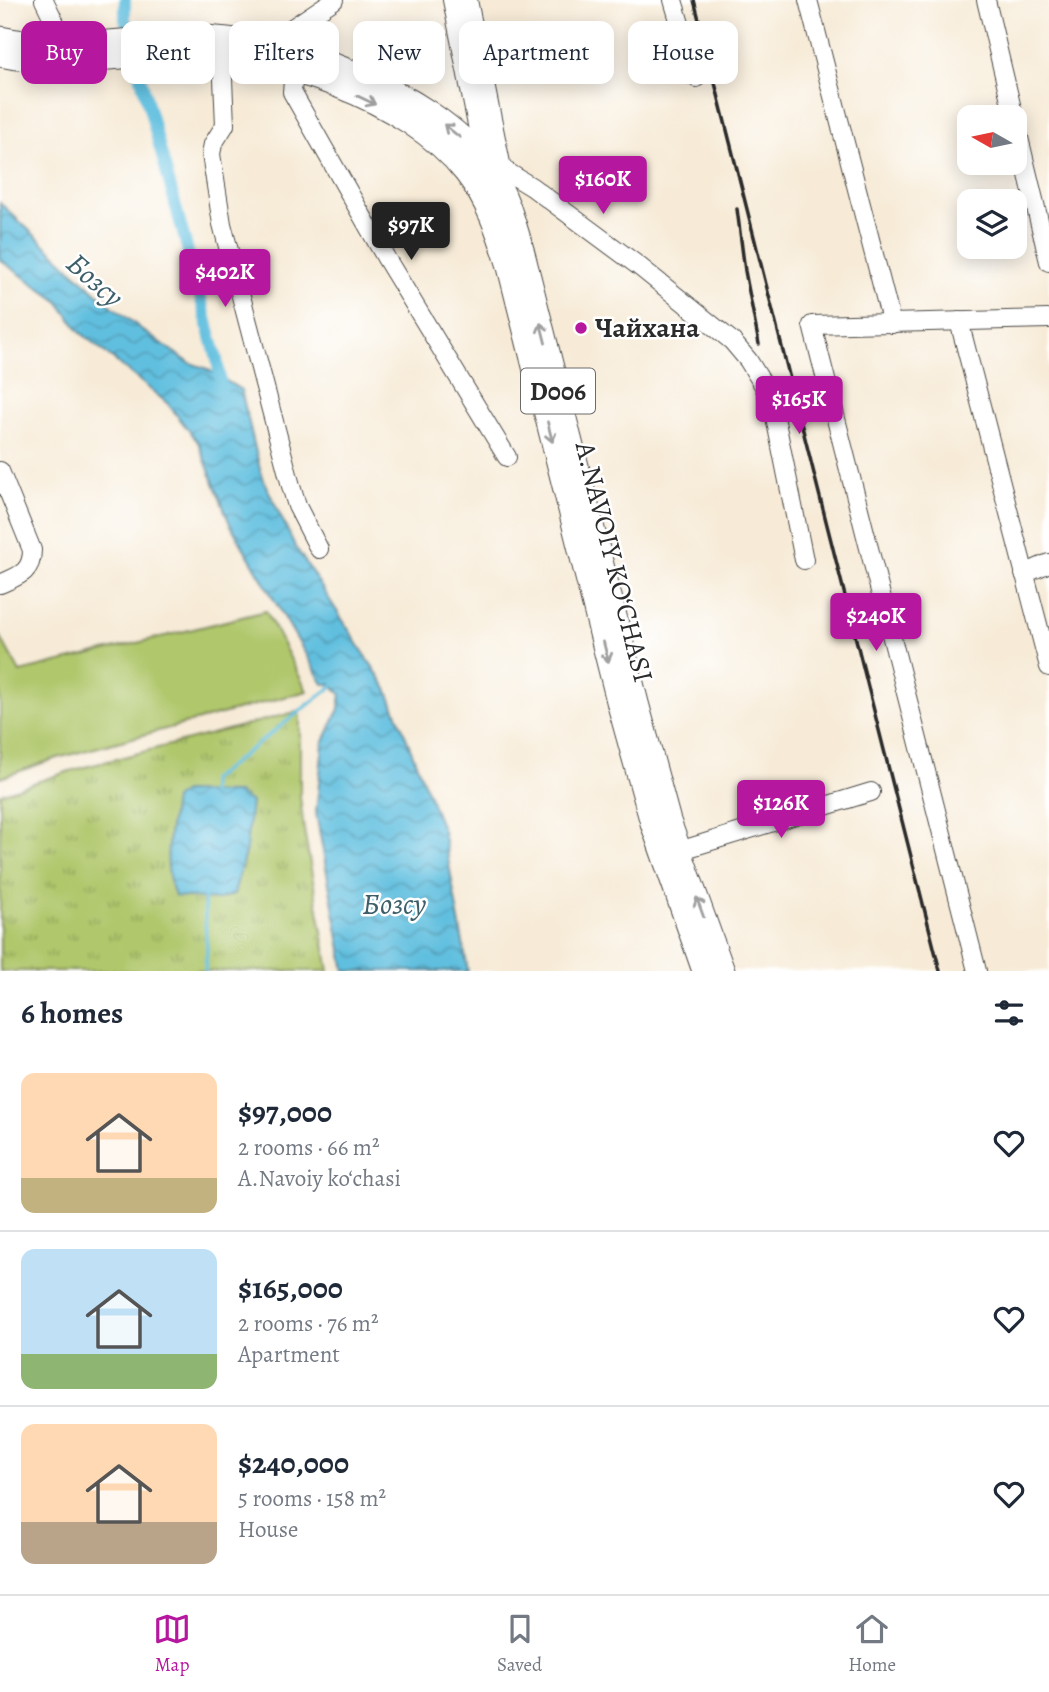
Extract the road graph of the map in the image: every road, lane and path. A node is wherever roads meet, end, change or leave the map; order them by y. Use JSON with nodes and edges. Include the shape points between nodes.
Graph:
{"nodes":[{"id":1,"x":44,"y":0,"type":"edge"},
{"id":2,"x":334,"y":0,"type":"edge"},
{"id":3,"x":452,"y":0,"type":"edge"},
{"id":4,"x":468,"y":0,"type":"edge"},
{"id":5,"x":673,"y":0,"type":"edge"},
{"id":6,"x":808,"y":0,"type":"edge"},
{"id":7,"x":986,"y":0,"type":"edge"},
{"id":8,"x":54,"y":21,"type":"edge"},
{"id":9,"x":302,"y":21,"type":"edge"},
{"id":10,"x":679,"y":21,"type":"edge"},
{"id":11,"x":0,"y":38,"type":"edge"},
{"id":12,"x":21,"y":43,"type":"edge"},
{"id":13,"x":107,"y":50,"type":"edge"},
{"id":14,"x":121,"y":50,"type":"edge"},
{"id":15,"x":113,"y":51,"type":"junction"},
{"id":16,"x":0,"y":55,"type":"edge"},
{"id":17,"x":215,"y":55,"type":"edge"},
{"id":18,"x":222,"y":56,"type":"junction"},
{"id":19,"x":229,"y":57,"type":"edge"},
{"id":20,"x":339,"y":68,"type":"edge"},
{"id":21,"x":293,"y":84,"type":"edge"},
{"id":22,"x":331,"y":84,"type":"edge"},
{"id":23,"x":1012,"y":105,"type":"edge"},
{"id":24,"x":1027,"y":169,"type":"edge"},
{"id":25,"x":486,"y":170,"type":"junction"},
{"id":26,"x":1049,"y":262,"type":"edge"},
{"id":27,"x":1049,"y":319,"type":"edge"},
{"id":28,"x":959,"y":321,"type":"junction"},
{"id":29,"x":892,"y":324,"type":"junction"},
{"id":30,"x":507,"y":457,"type":"dead end"},
{"id":31,"x":0,"y":471,"type":"edge"},
{"id":32,"x":319,"y":550,"type":"dead end"},
{"id":33,"x":804,"y":560,"type":"dead end"},
{"id":34,"x":1049,"y":563,"type":"edge"},
{"id":35,"x":1024,"y":575,"type":"junction"},
{"id":36,"x":0,"y":584,"type":"edge"},
{"id":37,"x":1049,"y":667,"type":"edge"},
{"id":38,"x":871,"y":792,"type":"dead end"},
{"id":39,"x":674,"y":864,"type":"junction"},
{"id":40,"x":704,"y":971,"type":"edge"},
{"id":41,"x":723,"y":971,"type":"edge"},
{"id":42,"x":977,"y":971,"type":"edge"}],
"edges":[{"from":1,"to":8,"type":"street"},
{"from":2,"to":9,"type":"street"},
{"from":3,"to":25,"type":"street"},
{"from":4,"to":25,"type":"street"},
{"from":5,"to":10,"type":"street"},
{"from":6,"to":29,"type":"street"},
{"from":7,"to":23,"type":"street"},
{"from":11,"to":12,"type":"main road","number":"D006"},
{"from":13,"to":15,"type":"main road","number":"D006"},
{"from":14,"to":15,"type":"main road","number":"D006"},
{"from":15,"to":16,"type":"main road","number":"D006","via":[[46,60]]},
{"from":17,"to":18,"type":"main road","number":"D006"},
{"from":18,"to":19,"type":"main road","number":"D006"},
{"from":18,"to":32,"type":"street","via":[[225,125],[211,154],[222,224],[291,486]]},
{"from":25,"to":20,"type":"main road","number":"D006","one_way":true,"via":[[452,130],[415,104]]},
{"from":21,"to":30,"type":"street","via":[[292,92],[386,258]]},
{"from":22,"to":25,"type":"main road","number":"D006","one_way":true,"via":[[401,118]]},
{"from":24,"to":26,"type":"street"},
{"from":25,"to":33,"type":"street","via":[[532,187],[640,267],[732,341],[748,360],[775,417]]},
{"from":25,"to":39,"type":"main road","number":"D006","via":[[500,186],[505,224],[636,703],[660,822]]},
{"from":27,"to":28,"type":"street"},
{"from":28,"to":29,"type":"street"},
{"from":28,"to":35,"type":"street"},
{"from":29,"to":42,"type":"street","via":[[812,325]]},
{"from":31,"to":36,"type":"street","via":[[32,550],[24,574]]},
{"from":34,"to":35,"type":"street"},
{"from":35,"to":37,"type":"street"},
{"from":38,"to":39,"type":"street"},
{"from":39,"to":40,"type":"main road","number":"D006"},
{"from":41,"to":39,"type":"main road","number":"D006","one_way":true}]}
